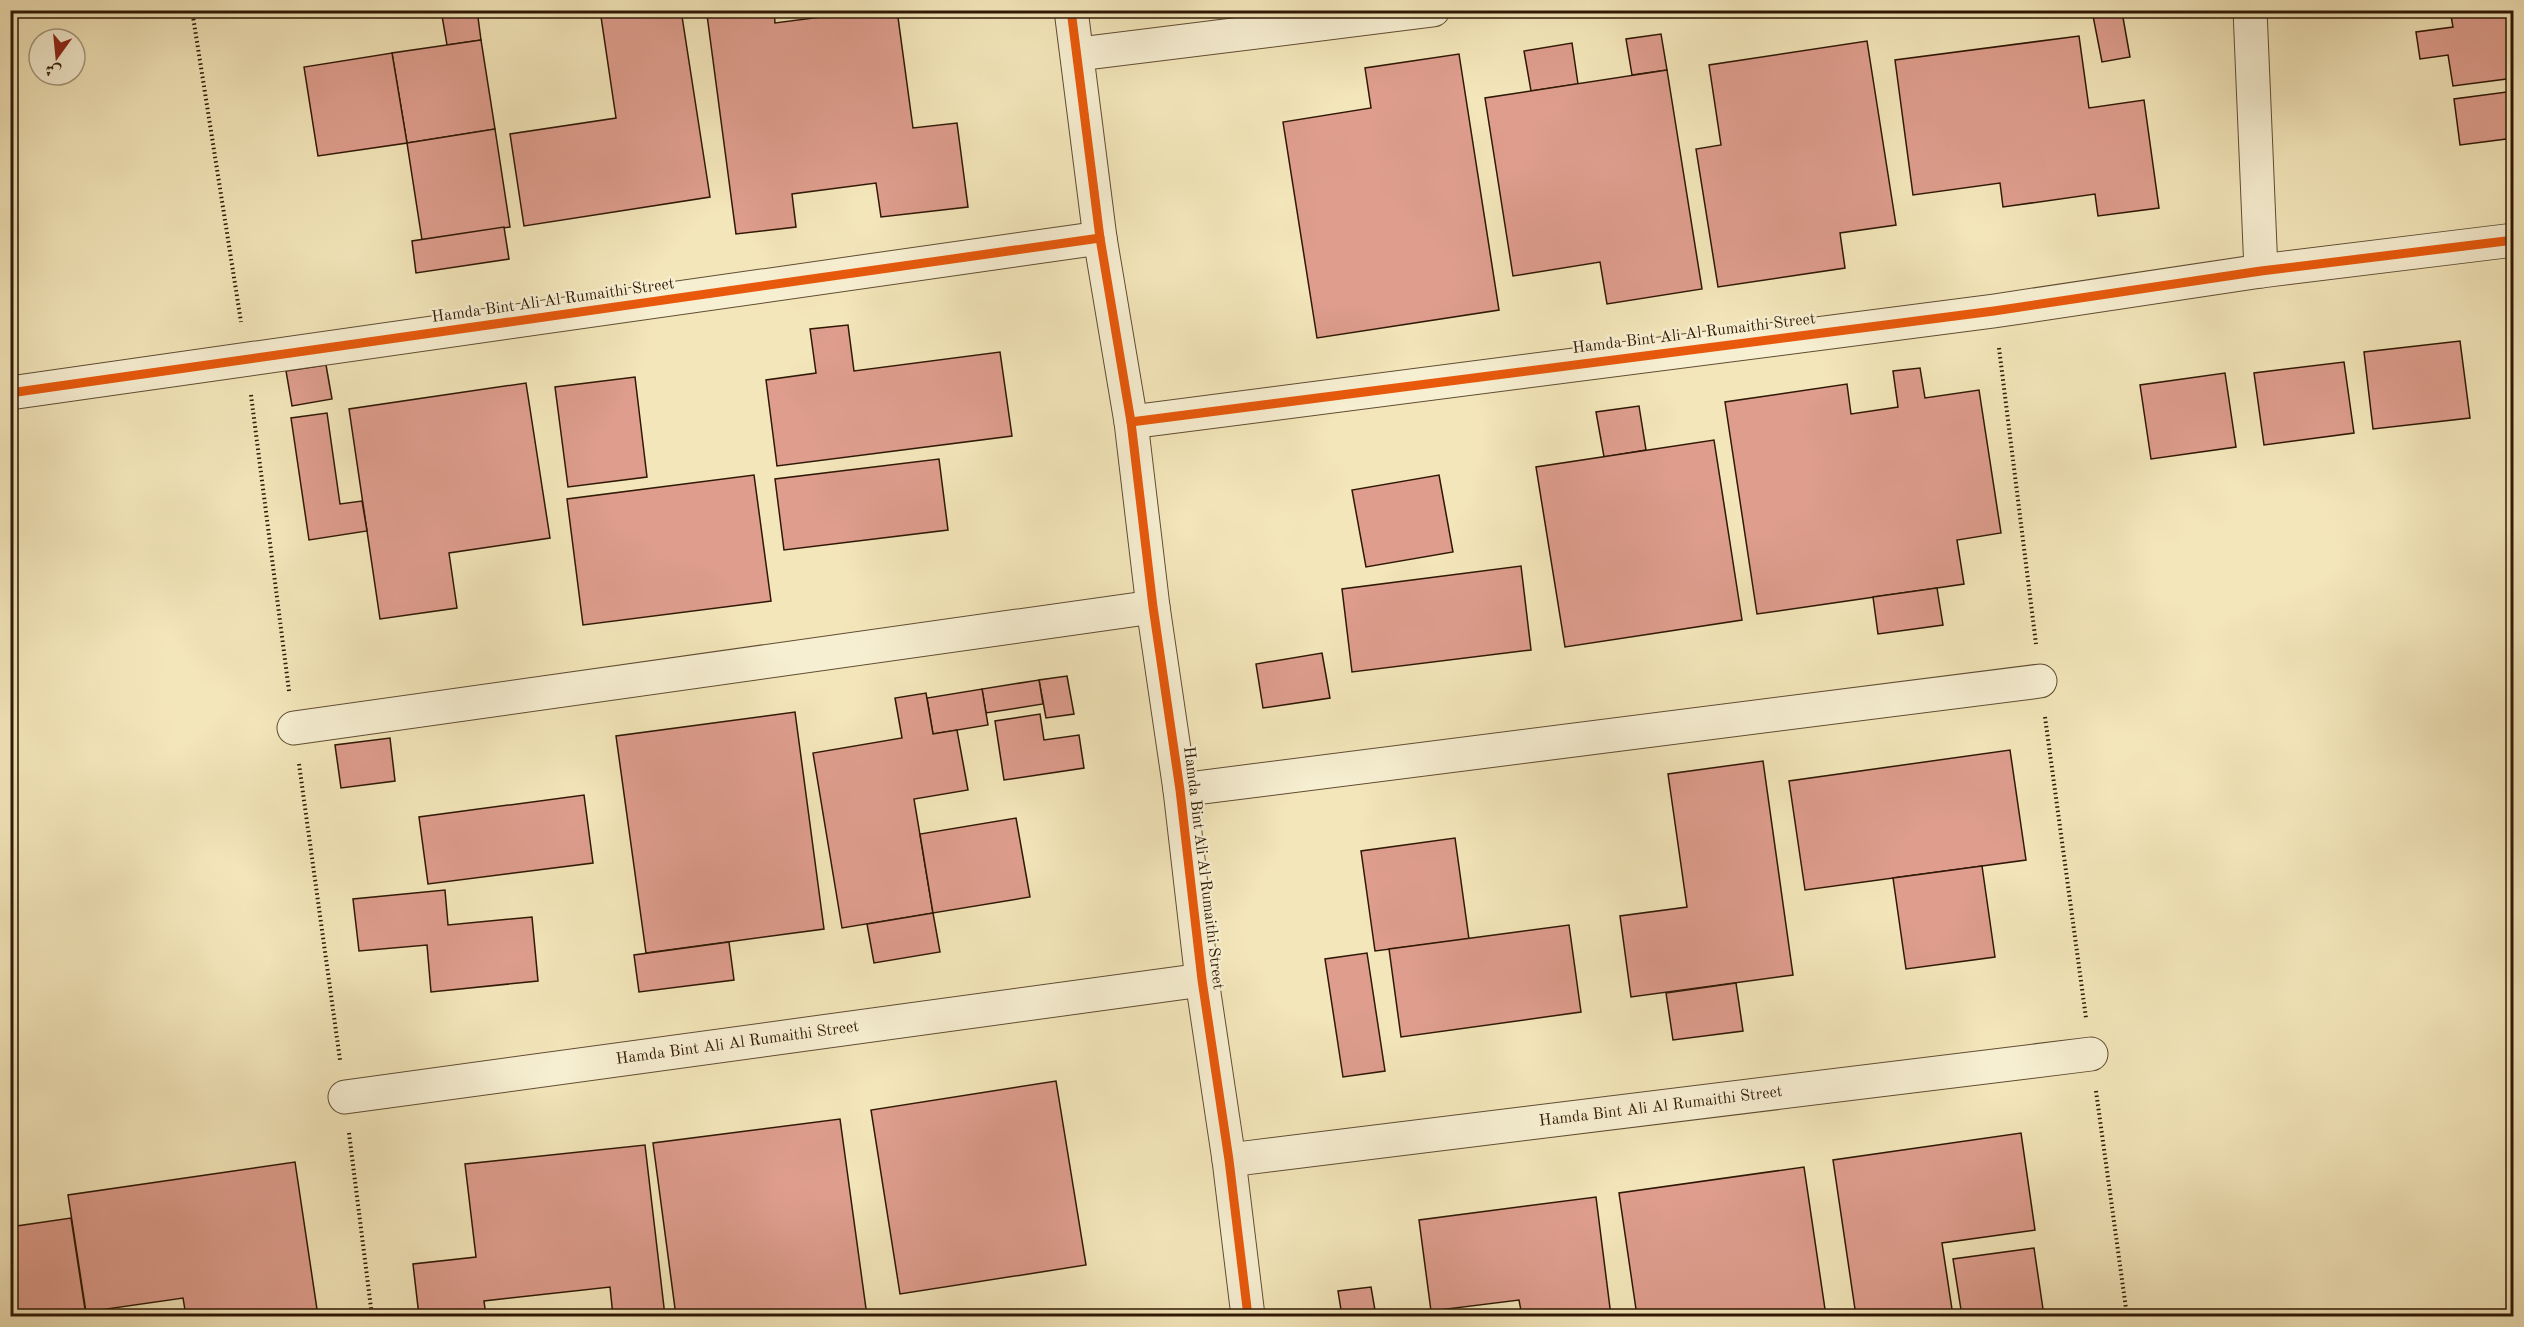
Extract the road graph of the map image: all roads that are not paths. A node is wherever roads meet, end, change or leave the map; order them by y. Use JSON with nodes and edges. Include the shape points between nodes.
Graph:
{"nodes":[{"id":1,"x":1071,"y":10,"type":"edge"},
{"id":2,"x":1433,"y":10,"type":"edge"},
{"id":3,"x":2250,"y":10,"type":"edge"},
{"id":4,"x":1078,"y":54,"type":"junction"},
{"id":5,"x":1100,"y":238,"type":"junction"},
{"id":6,"x":2514,"y":240,"type":"edge"},
{"id":7,"x":2261,"y":271,"type":"junction"},
{"id":8,"x":10,"y":393,"type":"edge"},
{"id":9,"x":1131,"y":422,"type":"junction"},
{"id":10,"x":1153,"y":607,"type":"junction"},
{"id":11,"x":2040,"y":681,"type":"road end"},
{"id":12,"x":294,"y":728,"type":"road end"},
{"id":13,"x":1180,"y":790,"type":"junction"},
{"id":14,"x":1202,"y":980,"type":"junction"},
{"id":15,"x":2091,"y":1053,"type":"road end"},
{"id":16,"x":345,"y":1098,"type":"road end"},
{"id":17,"x":1229,"y":1160,"type":"junction"},
{"id":18,"x":1248,"y":1317,"type":"edge"}],
"edges":[{"from":1,"to":4,"type":"street","name":"Hamda Bint Ali Al Rumaithi Street"},
{"from":2,"to":4,"type":"street"},
{"from":3,"to":7,"type":"street"},
{"from":4,"to":5,"type":"street","name":"Hamda Bint Ali Al Rumaithi Street"},
{"from":5,"to":8,"type":"street","name":"Hamda Bint Ali Al Rumaithi Street"},
{"from":5,"to":9,"type":"street","name":"Hamda Bint Ali Al Rumaithi Street"},
{"from":6,"to":7,"type":"street","name":"Hamda Bint Ali Al Rumaithi Street"},
{"from":7,"to":9,"type":"street","name":"Hamda Bint Ali Al Rumaithi Street","via":[[1994,311]]},
{"from":9,"to":10,"type":"street","name":"Hamda Bint Ali Al Rumaithi Street"},
{"from":10,"to":12,"type":"street"},
{"from":10,"to":13,"type":"street","name":"Hamda Bint Ali Al Rumaithi Street"},
{"from":11,"to":13,"type":"street","name":"Hamda Bint Ali Al Rumaithi Street"},
{"from":13,"to":14,"type":"street","name":"Hamda Bint Ali Al Rumaithi Street"},
{"from":14,"to":16,"type":"street","name":"Hamda Bint Ali Al Rumaithi Street"},
{"from":14,"to":17,"type":"street","name":"Hamda Bint Ali Al Rumaithi Street"},
{"from":15,"to":17,"type":"street","name":"Hamda Bint Ali Al Rumaithi Street"},
{"from":17,"to":18,"type":"street","name":"Hamda Bint Ali Al Rumaithi Street"}]}
